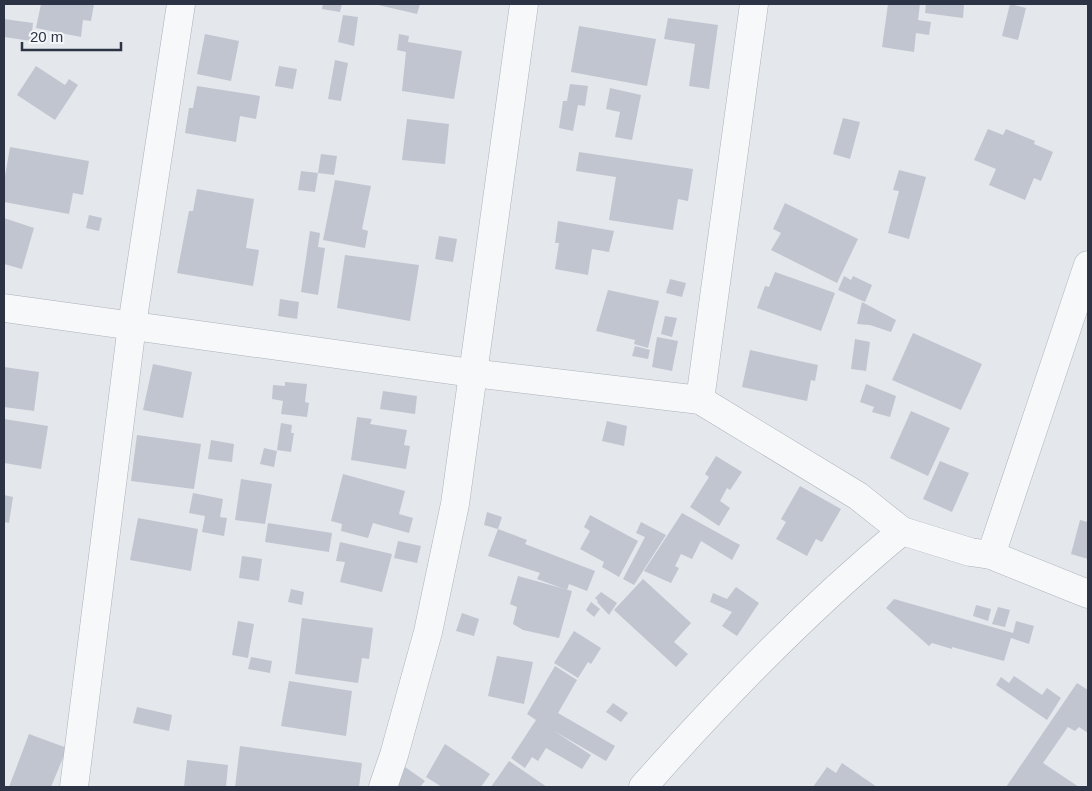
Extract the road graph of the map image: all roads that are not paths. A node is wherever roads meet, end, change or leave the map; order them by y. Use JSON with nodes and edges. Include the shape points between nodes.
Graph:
{"nodes":[{"id":1,"x":181,"y":4,"type":"edge"},
{"id":2,"x":524,"y":4,"type":"edge"},
{"id":3,"x":754,"y":4,"type":"edge"},
{"id":4,"x":1088,"y":265,"type":"edge"},
{"id":5,"x":4,"y":308,"type":"edge"},
{"id":6,"x":132,"y":325,"type":"junction"},
{"id":7,"x":472,"y":373,"type":"junction"},
{"id":8,"x":700,"y":400,"type":"junction"},
{"id":9,"x":902,"y":531,"type":"junction"},
{"id":10,"x":991,"y":555,"type":"junction"},
{"id":11,"x":1088,"y":594,"type":"edge"},
{"id":12,"x":74,"y":787,"type":"edge"},
{"id":13,"x":383,"y":787,"type":"edge"},
{"id":14,"x":643,"y":787,"type":"edge"}],
"edges":[{"from":1,"to":6,"type":"street"},
{"from":2,"to":7,"type":"street"},
{"from":3,"to":8,"type":"street"},
{"from":4,"to":10,"type":"street"},
{"from":5,"to":6,"type":"street"},
{"from":6,"to":7,"type":"street"},
{"from":6,"to":12,"type":"street"},
{"from":7,"to":8,"type":"street"},
{"from":7,"to":13,"type":"street","via":[[455,504],[430,623]]},
{"from":8,"to":9,"type":"street","via":[[858,496]]},
{"from":9,"to":10,"type":"street","via":[[970,552]]},
{"from":9,"to":14,"type":"street","via":[[856,569],[707,714]]},
{"from":10,"to":11,"type":"street"}]}
